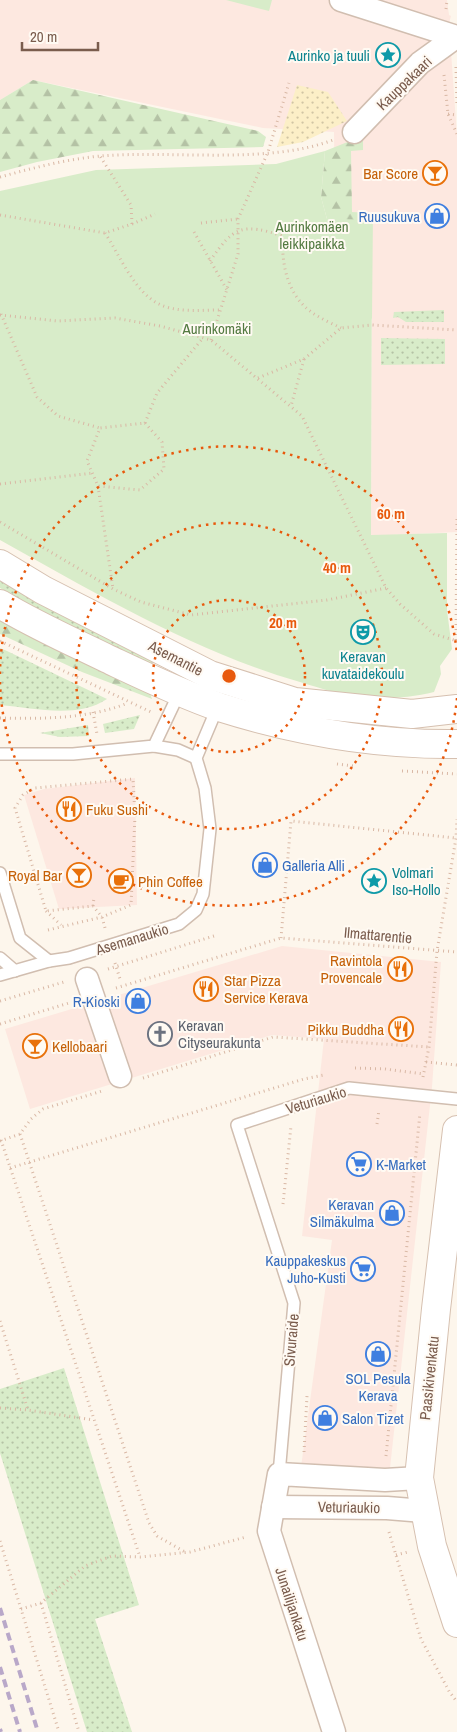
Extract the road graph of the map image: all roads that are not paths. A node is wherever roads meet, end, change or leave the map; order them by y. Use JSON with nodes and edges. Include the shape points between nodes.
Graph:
{"nodes":[{"id":1,"x":341,"y":0,"type":"edge"},
{"id":2,"x":457,"y":37,"type":"edge"},
{"id":3,"x":354,"y":132,"type":"road end"},
{"id":4,"x":0,"y":564,"type":"edge"},
{"id":5,"x":0,"y":604,"type":"edge"},
{"id":6,"x":210,"y":675,"type":"junction"},
{"id":7,"x":179,"y":692,"type":"junction"},
{"id":8,"x":218,"y":706,"type":"junction"},
{"id":9,"x":457,"y":709,"type":"edge"},
{"id":10,"x":457,"y":744,"type":"edge"},
{"id":11,"x":154,"y":746,"type":"junction"},
{"id":12,"x":0,"y":754,"type":"edge"},
{"id":13,"x":196,"y":758,"type":"junction"},
{"id":14,"x":0,"y":873,"type":"edge"},
{"id":15,"x":0,"y":958,"type":"edge"},
{"id":16,"x":49,"y":961,"type":"junction"},
{"id":17,"x":15,"y":970,"type":"junction"},
{"id":18,"x":0,"y":975,"type":"edge"},
{"id":19,"x":90,"y":987,"type":"road end"},
{"id":20,"x":122,"y":1082,"type":"road end"},
{"id":21,"x":457,"y":1099,"type":"edge"},
{"id":22,"x":237,"y":1125,"type":"joint"},
{"id":23,"x":457,"y":1130,"type":"edge"},
{"id":24,"x":279,"y":1474,"type":"junction"},
{"id":25,"x":419,"y":1478,"type":"junction"},
{"id":26,"x":273,"y":1507,"type":"junction"},
{"id":27,"x":424,"y":1511,"type":"junction"},
{"id":28,"x":457,"y":1623,"type":"edge"},
{"id":29,"x":334,"y":1732,"type":"edge"}],
"edges":[{"from":1,"to":2,"type":"street"},
{"from":2,"to":3,"type":"street","name":"Kauppakaari","via":[[420,63]]},
{"from":4,"to":6,"type":"street","name":"Asemantie"},
{"from":5,"to":7,"type":"street","name":"Asemantie","via":[[29,622]]},
{"from":6,"to":7,"type":"lane"},
{"from":6,"to":8,"type":"lane"},
{"from":6,"to":9,"type":"street","name":"Asemantie","via":[[295,702],[412,714]]},
{"from":7,"to":8,"type":"street","name":"Asemantie"},
{"from":7,"to":11,"type":"lane"},
{"from":8,"to":10,"type":"street","name":"Asemantie","via":[[294,728],[414,745]]},
{"from":8,"to":13,"type":"lane"},
{"from":11,"to":12,"type":"lane","via":[[73,754]]},
{"from":11,"to":13,"type":"lane","via":[[178,750]]},
{"from":13,"to":16,"type":"lane","name":"Asemanaukio","via":[[205,788],[210,830],[203,894],[196,910],[179,924],[69,958]]},
{"from":14,"to":16,"type":"lane","via":[[20,938]]},
{"from":15,"to":17,"type":"lane"},
{"from":16,"to":17,"type":"lane","name":"Asemanaukio"},
{"from":17,"to":18,"type":"lane","name":"Asemanaukio"},
{"from":19,"to":20,"type":"street"},
{"from":21,"to":22,"type":"lane","name":"Veturiaukio","via":[[349,1088]]},
{"from":22,"to":24,"type":"lane","name":"Sivuraide","via":[[294,1303]]},
{"from":23,"to":25,"type":"street","name":"Paasikivenkatu"},
{"from":24,"to":25,"type":"street","name":"Veturiaukio","via":[[385,1480]]},
{"from":24,"to":26,"type":"street","name":"Junailijankatu"},
{"from":25,"to":27,"type":"street","name":"Paasikivenkatu"},
{"from":26,"to":27,"type":"street","name":"Veturiaukio"},
{"from":26,"to":29,"type":"street","name":"Junailijankatu","via":[[269,1531]]},
{"from":27,"to":28,"type":"street","name":"Paasikivenkatu"}]}
